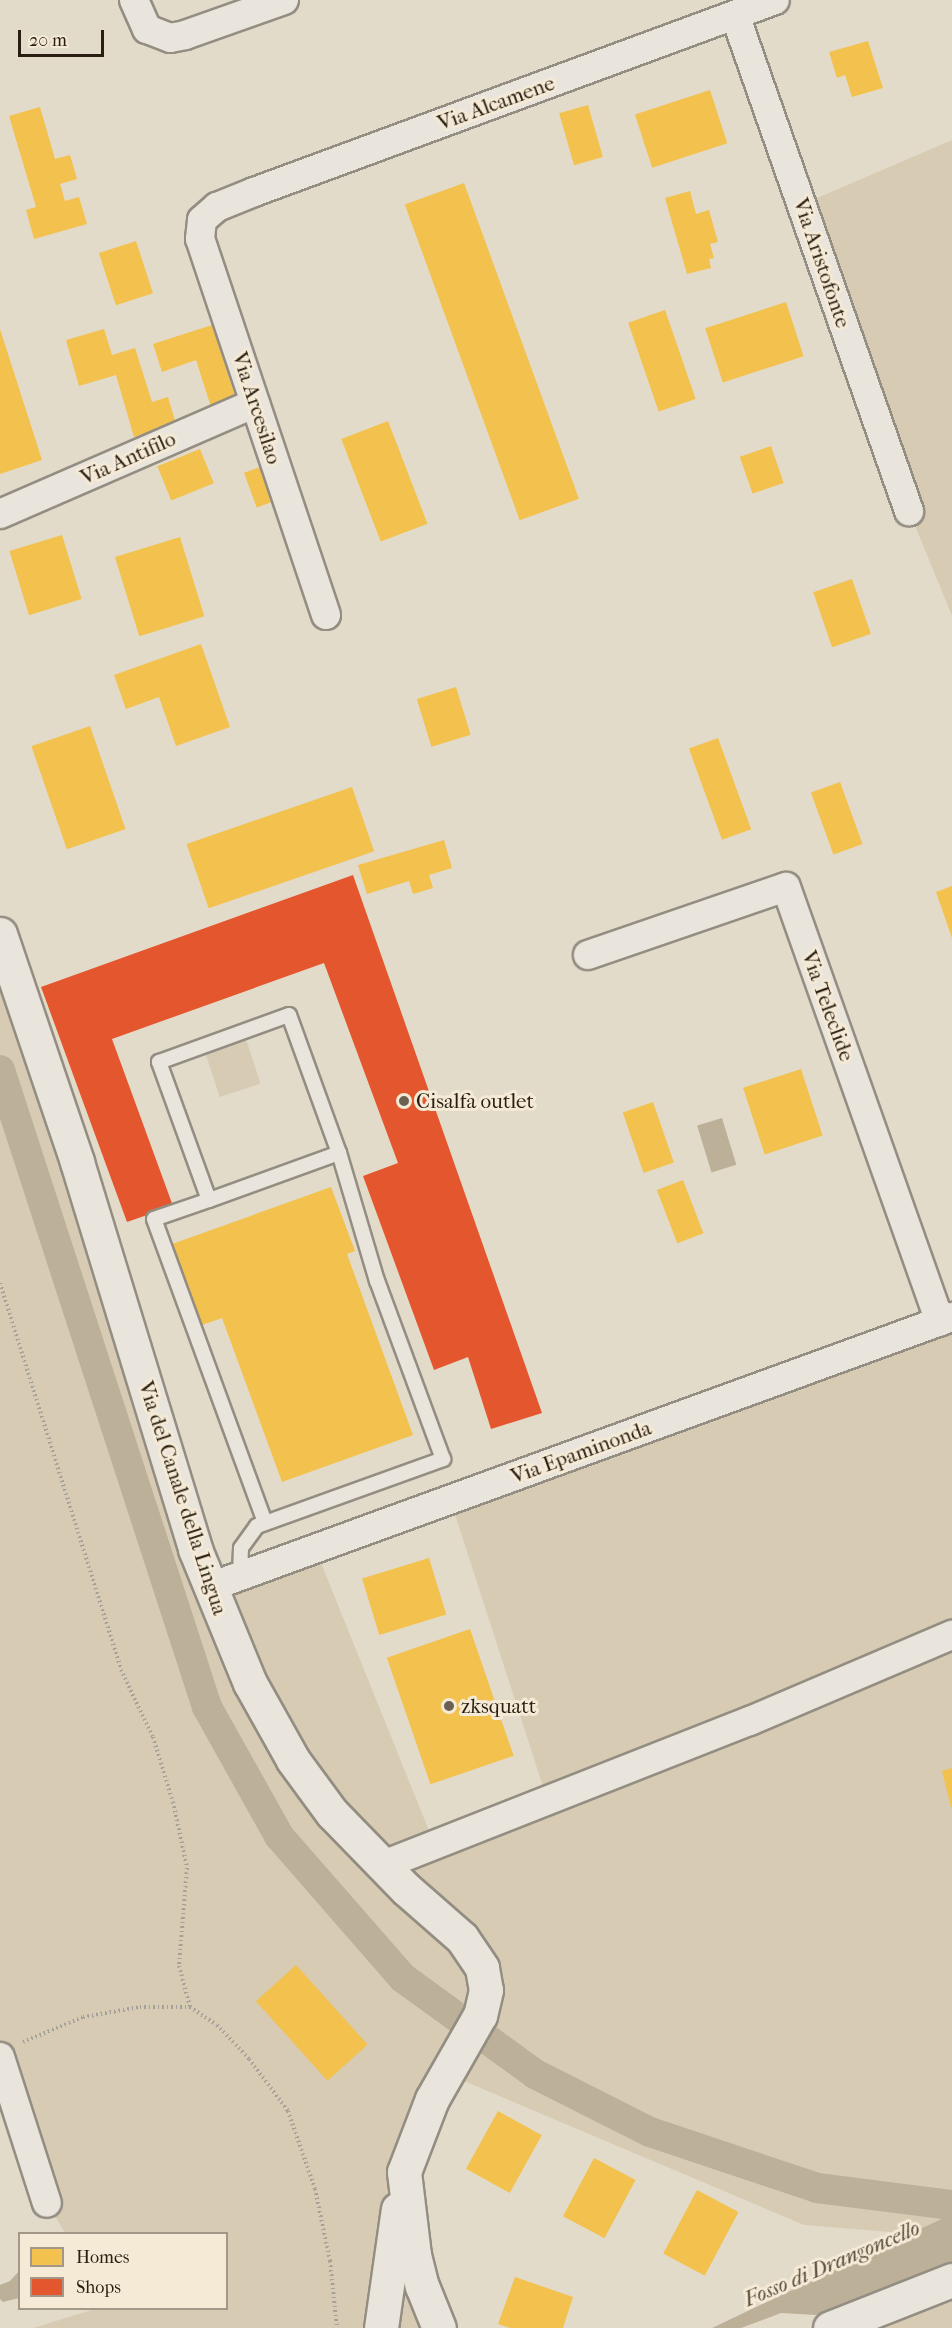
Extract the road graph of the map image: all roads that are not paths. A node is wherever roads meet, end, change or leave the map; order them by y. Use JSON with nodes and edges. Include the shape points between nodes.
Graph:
{"nodes":[{"id":1,"x":134,"y":0,"type":"edge"},
{"id":2,"x":284,"y":0,"type":"edge"},
{"id":3,"x":775,"y":0,"type":"edge"},
{"id":4,"x":735,"y":15,"type":"junction"},
{"id":5,"x":217,"y":207,"type":"joint"},
{"id":6,"x":255,"y":403,"type":"junction"},
{"id":7,"x":909,"y":511,"type":"dead end"},
{"id":8,"x":0,"y":514,"type":"edge"},
{"id":9,"x":326,"y":615,"type":"dead end"},
{"id":10,"x":0,"y":934,"type":"edge"},
{"id":11,"x":588,"y":955,"type":"dead end"},
{"id":12,"x":339,"y":1153,"type":"junction"},
{"id":13,"x":209,"y":1200,"type":"junction"},
{"id":14,"x":946,"y":1319,"type":"edge"},
{"id":15,"x":265,"y":1522,"type":"junction"},
{"id":16,"x":240,"y":1576,"type":"junction"},
{"id":17,"x":210,"y":1587,"type":"junction"},
{"id":18,"x":952,"y":1635,"type":"edge"},
{"id":19,"x":381,"y":1866,"type":"junction"},
{"id":20,"x":10,"y":2050,"type":"edge"},
{"id":21,"x":404,"y":2172,"type":"junction"},
{"id":22,"x":47,"y":2203,"type":"dead end"},
{"id":23,"x":952,"y":2280,"type":"edge"},
{"id":24,"x":381,"y":2328,"type":"edge"},
{"id":25,"x":439,"y":2328,"type":"edge"},
{"id":26,"x":830,"y":2328,"type":"edge"}],
"edges":[{"from":1,"to":2,"type":"street","via":[[147,29],[170,38]]},
{"from":3,"to":4,"type":"street","name":"Via Alcamene"},
{"from":4,"to":5,"type":"street","name":"Via Alcamene"},
{"from":4,"to":7,"type":"street","name":"Via Aristofonte"},
{"from":5,"to":6,"type":"street","name":"Via Arcesilao","via":[[202,220],[200,238]]},
{"from":6,"to":8,"type":"street","name":"Via Antifilo"},
{"from":6,"to":9,"type":"street","name":"Via Arcesilao"},
{"from":10,"to":17,"type":"street","name":"Via del Canale della Lingua","via":[[77,1162]]},
{"from":11,"to":14,"type":"street","name":"Via Teleclide","via":[[786,887]]},
{"from":12,"to":13,"type":"lane"},
{"from":12,"to":13,"type":"lane","via":[[289,1015],[257,1026],[159,1062]]},
{"from":12,"to":15,"type":"lane","via":[[377,1281],[443,1459]]},
{"from":13,"to":15,"type":"lane","via":[[154,1219]]},
{"from":14,"to":16,"type":"street","name":"Via Epaminonda"},
{"from":15,"to":16,"type":"lane","via":[[248,1535],[241,1548]]},
{"from":16,"to":17,"type":"street","name":"Via Epaminonda"},
{"from":17,"to":19,"type":"street","name":"Via del Canale della Lingua","via":[[250,1683],[293,1760],[332,1813]]},
{"from":18,"to":19,"type":"street","via":[[750,1721]]},
{"from":19,"to":21,"type":"street","name":"Via del Canale della Lingua","via":[[472,1949],[482,1968],[486,1990],[480,2015],[432,2099]]},
{"from":20,"to":22,"type":"street"},
{"from":21,"to":24,"type":"street"},
{"from":21,"to":25,"type":"street","name":"Via del Canale della Lingua","via":[[414,2255]]},
{"from":23,"to":26,"type":"street"}]}
